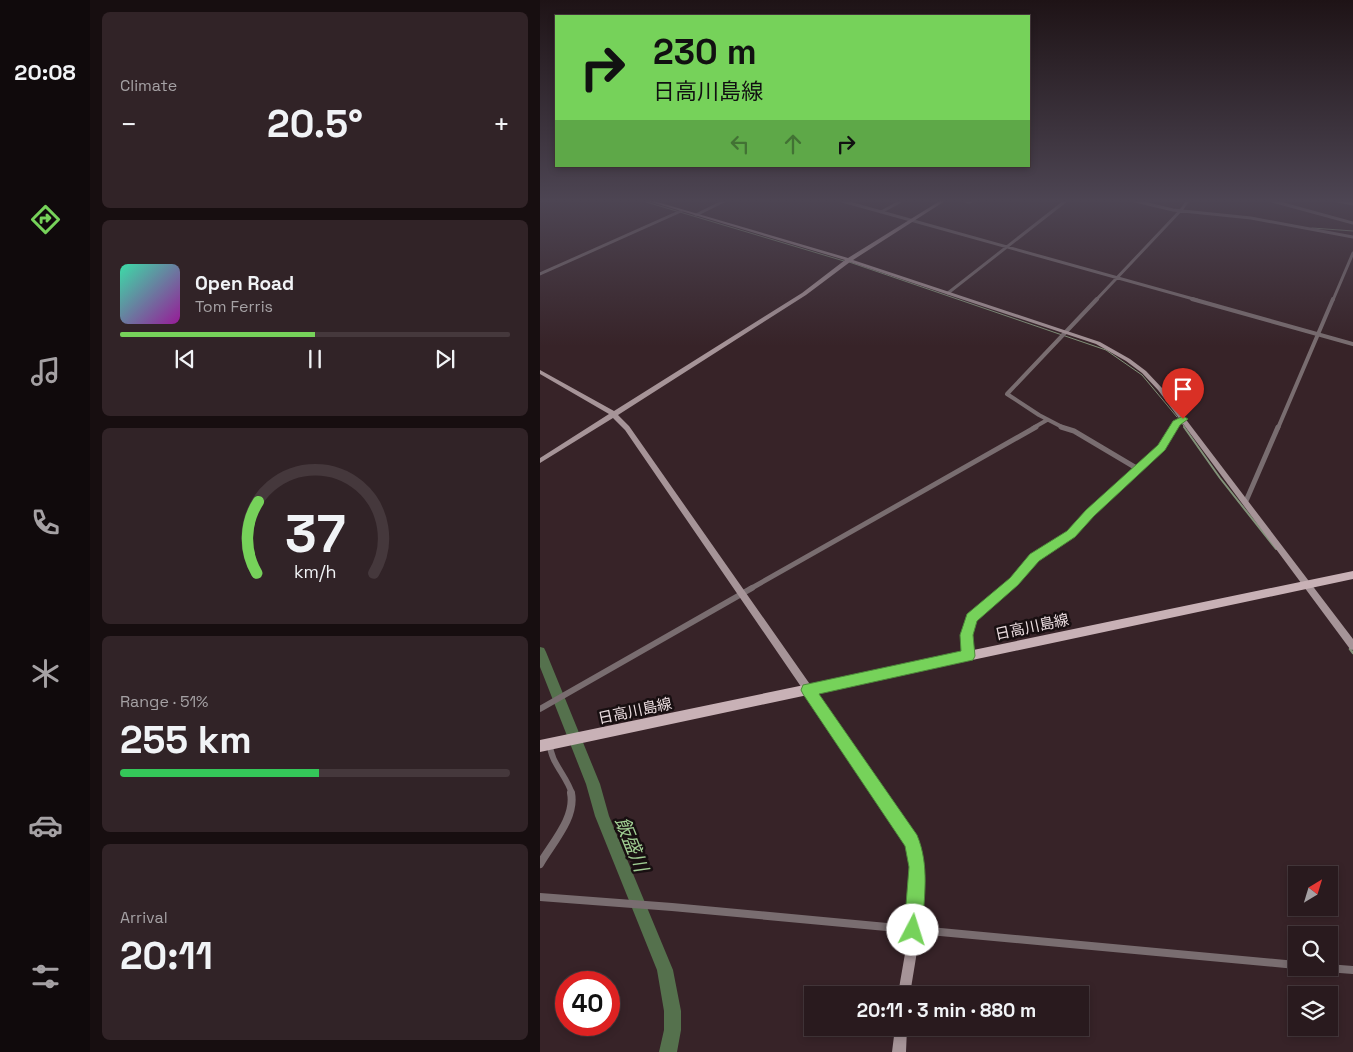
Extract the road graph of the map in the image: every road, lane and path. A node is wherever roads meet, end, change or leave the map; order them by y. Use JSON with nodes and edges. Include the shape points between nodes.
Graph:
{"nodes":[{"id":1,"x":598,"y":248,"type":"edge"},
{"id":2,"x":809,"y":248,"type":"edge"},
{"id":3,"x":867,"y":248,"type":"edge"},
{"id":4,"x":1006,"y":248,"type":"edge"},
{"id":5,"x":1011,"y":248,"type":"edge"},
{"id":6,"x":1145,"y":248,"type":"edge"},
{"id":7,"x":1353,"y":254,"type":"edge"},
{"id":8,"x":849,"y":260,"type":"junction"},
{"id":9,"x":540,"y":274,"type":"edge"},
{"id":10,"x":1117,"y":277,"type":"junction"},
{"id":11,"x":948,"y":293,"type":"junction"},
{"id":12,"x":1064,"y":334,"type":"junction"},
{"id":13,"x":1317,"y":334,"type":"junction"},
{"id":14,"x":1353,"y":344,"type":"edge"},
{"id":15,"x":540,"y":372,"type":"edge"},
{"id":16,"x":614,"y":414,"type":"junction"},
{"id":17,"x":1183,"y":419,"type":"junction"},
{"id":18,"x":1047,"y":420,"type":"junction"},
{"id":19,"x":540,"y":461,"type":"edge"},
{"id":20,"x":1138,"y":469,"type":"junction"},
{"id":21,"x":1246,"y":501,"type":"junction"},
{"id":22,"x":1353,"y":575,"type":"edge"},
{"id":23,"x":1307,"y":584,"type":"junction"},
{"id":24,"x":742,"y":595,"type":"junction"},
{"id":25,"x":1353,"y":646,"type":"edge"},
{"id":26,"x":968,"y":656,"type":"junction"},
{"id":27,"x":808,"y":690,"type":"junction"},
{"id":28,"x":541,"y":708,"type":"edge"},
{"id":29,"x":596,"y":734,"type":"joint"},
{"id":30,"x":549,"y":744,"type":"edge"},
{"id":31,"x":540,"y":864,"type":"edge"},
{"id":32,"x":540,"y":897,"type":"edge"},
{"id":33,"x":913,"y":930,"type":"junction"},
{"id":34,"x":1288,"y":964,"type":"edge"},
{"id":35,"x":1338,"y":969,"type":"edge"},
{"id":36,"x":1353,"y":970,"type":"edge"},
{"id":37,"x":905,"y":986,"type":"edge"},
{"id":38,"x":900,"y":1036,"type":"edge"},
{"id":39,"x":899,"y":1052,"type":"edge"}],
"edges":[{"from":1,"to":9,"type":"street"},
{"from":2,"to":8,"type":"street"},
{"from":3,"to":8,"type":"street"},
{"from":4,"to":11,"type":"street"},
{"from":5,"to":10,"type":"street"},
{"from":6,"to":10,"type":"street"},
{"from":7,"to":13,"type":"street"},
{"from":8,"to":11,"type":"street"},
{"from":8,"to":16,"type":"street","via":[[804,294]]},
{"from":10,"to":12,"type":"street"},
{"from":10,"to":13,"type":"street"},
{"from":11,"to":12,"type":"street"},
{"from":12,"to":17,"type":"street","via":[[1098,344],[1128,360],[1144,372]]},
{"from":12,"to":18,"type":"street","via":[[1007,394]]},
{"from":13,"to":14,"type":"street"},
{"from":13,"to":21,"type":"street"},
{"from":15,"to":16,"type":"street"},
{"from":16,"to":19,"type":"street"},
{"from":16,"to":24,"type":"street","via":[[627,428]]},
{"from":17,"to":20,"type":"street","via":[[1162,447]]},
{"from":17,"to":21,"type":"street"},
{"from":18,"to":20,"type":"street","via":[[1074,431]]},
{"from":18,"to":24,"type":"street"},
{"from":20,"to":26,"type":"street","via":[[1071,534],[1034,558],[1014,582],[972,618],[966,635]]},
{"from":21,"to":23,"type":"street"},
{"from":22,"to":23,"type":"main road","name":"日高川島線"},
{"from":23,"to":25,"type":"street"},
{"from":23,"to":26,"type":"main road","name":"日高川島線"},
{"from":24,"to":27,"type":"street"},
{"from":24,"to":28,"type":"street"},
{"from":26,"to":27,"type":"main road","name":"日高川島線"},
{"from":27,"to":29,"type":"main road","name":"日高川島線"},
{"from":27,"to":33,"type":"street","via":[[915,850]]},
{"from":29,"to":30,"type":"main road","name":"日高川島線"},
{"from":30,"to":31,"type":"street","via":[[550,754],[558,763],[573,802],[569,816]]},
{"from":32,"to":33,"type":"street"},
{"from":33,"to":34,"type":"street"},
{"from":33,"to":37,"type":"street"},
{"from":35,"to":36,"type":"street"},
{"from":38,"to":39,"type":"street"}]}
